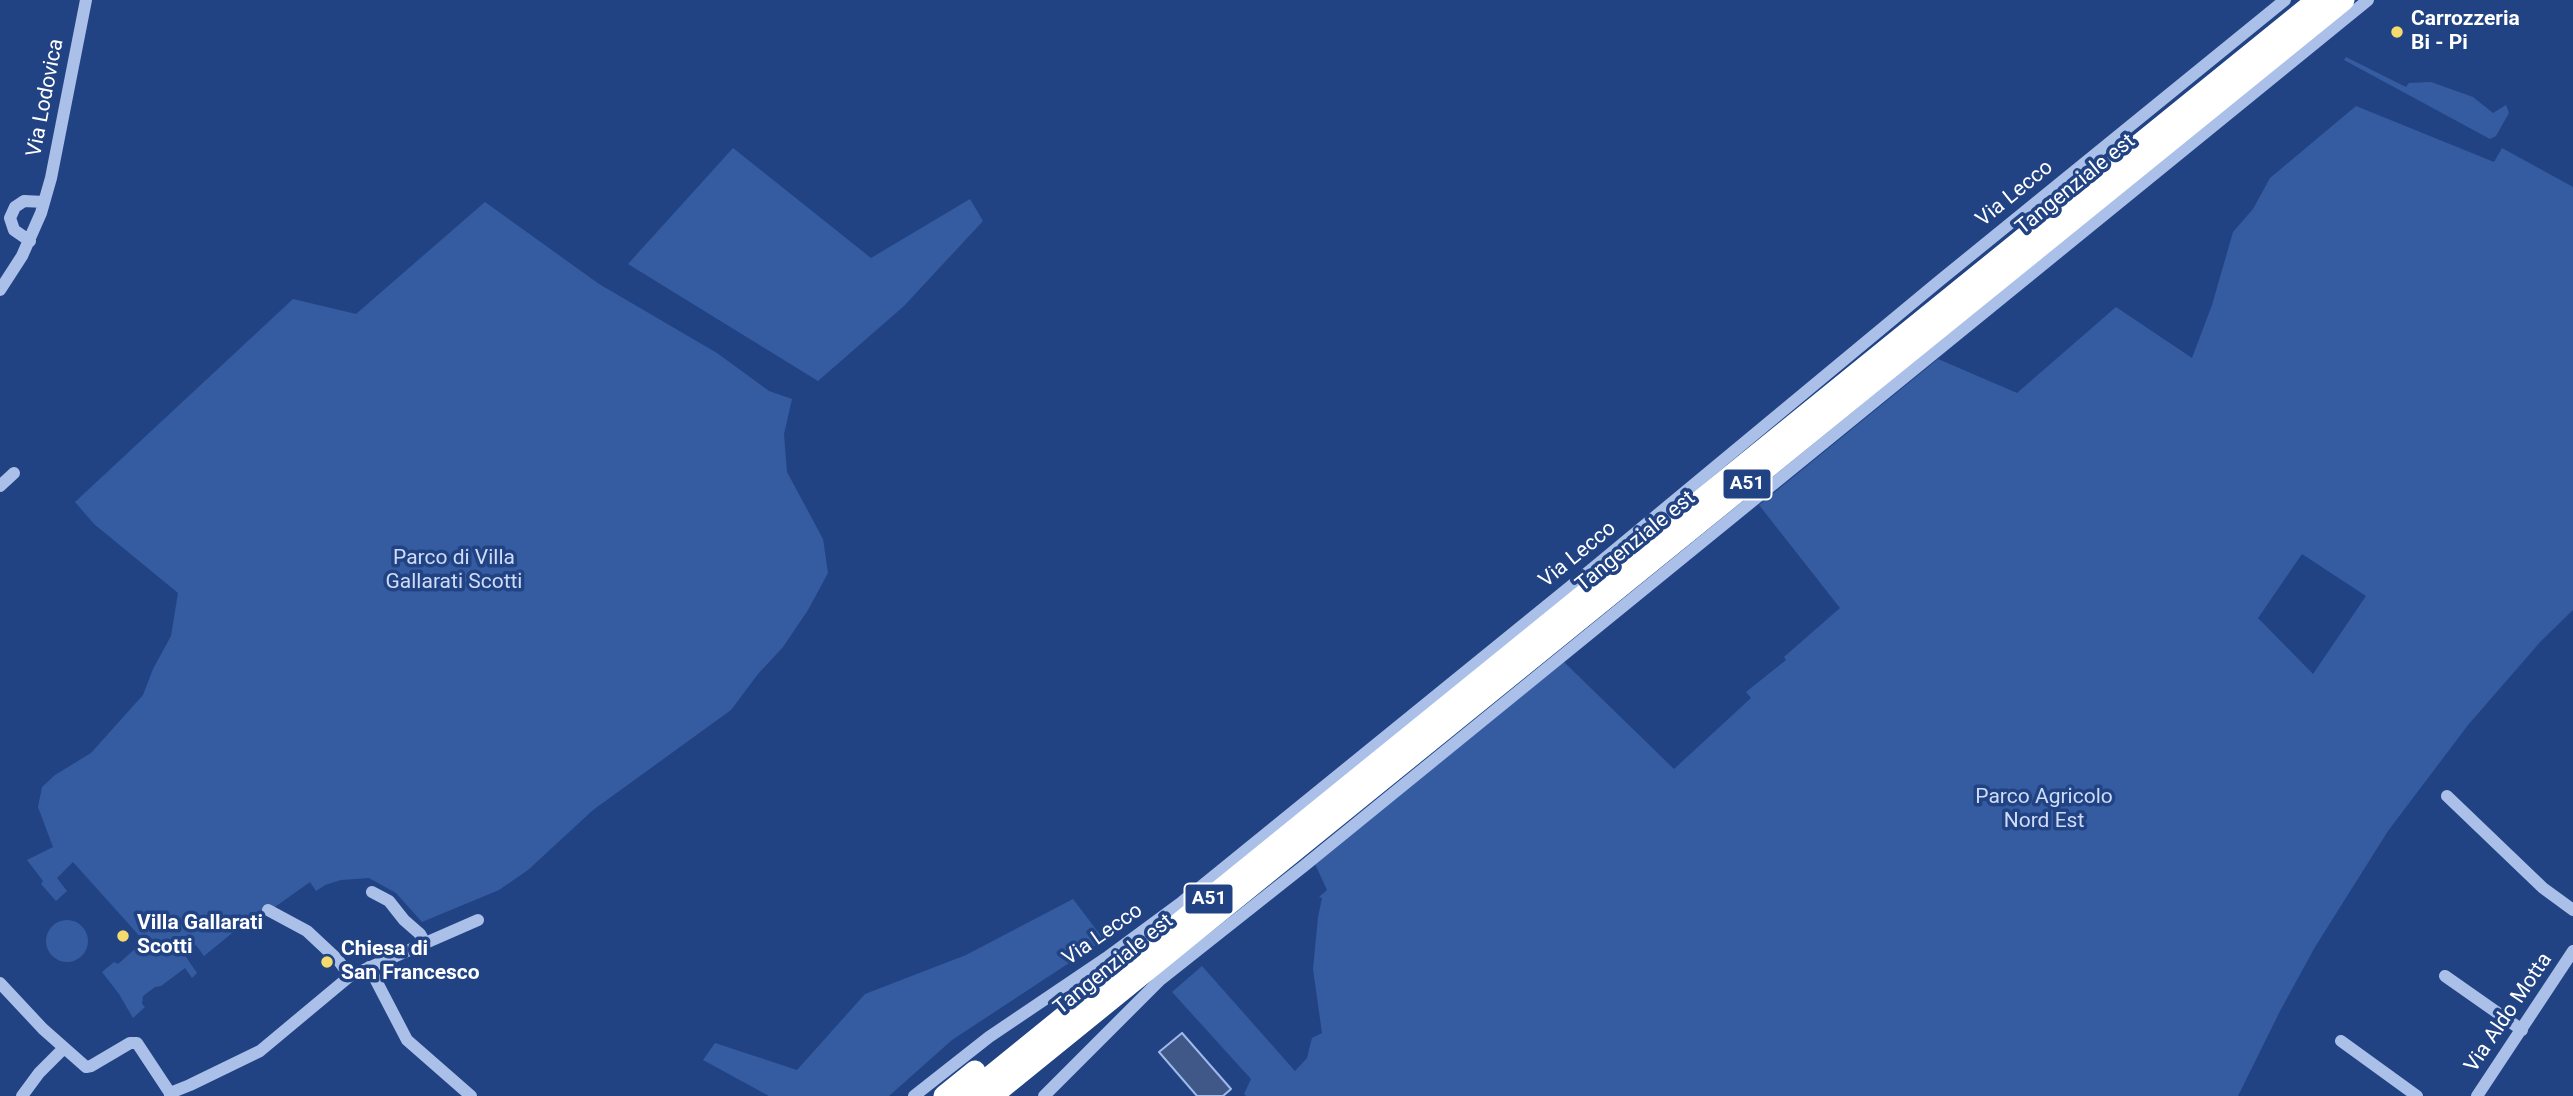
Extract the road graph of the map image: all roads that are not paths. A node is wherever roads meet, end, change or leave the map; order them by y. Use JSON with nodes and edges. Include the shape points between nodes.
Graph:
{"nodes":[{"id":1,"x":86,"y":0,"type":"edge"},
{"id":2,"x":2285,"y":0,"type":"edge"},
{"id":3,"x":2317,"y":0,"type":"edge"},
{"id":4,"x":2344,"y":0,"type":"edge"},
{"id":5,"x":2368,"y":0,"type":"edge"},
{"id":6,"x":44,"y":202,"type":"junction"},
{"id":7,"x":30,"y":242,"type":"junction"},
{"id":8,"x":0,"y":290,"type":"edge"},
{"id":9,"x":14,"y":473,"type":"dead end"},
{"id":10,"x":0,"y":486,"type":"edge"},
{"id":11,"x":2446,"y":796,"type":"dead end"},
{"id":12,"x":372,"y":891,"type":"dead end"},
{"id":13,"x":268,"y":910,"type":"dead end"},
{"id":14,"x":2573,"y":910,"type":"edge"},
{"id":15,"x":478,"y":920,"type":"dead end"},
{"id":16,"x":425,"y":943,"type":"junction"},
{"id":17,"x":2573,"y":951,"type":"edge"},
{"id":18,"x":369,"y":967,"type":"junction"},
{"id":19,"x":350,"y":976,"type":"junction"},
{"id":20,"x":2445,"y":976,"type":"dead end"},
{"id":21,"x":3,"y":992,"type":"edge"},
{"id":22,"x":1079,"y":1015,"type":"junction"},
{"id":23,"x":2522,"y":1030,"type":"junction"},
{"id":24,"x":2341,"y":1041,"type":"dead end"},
{"id":25,"x":64,"y":1048,"type":"junction"},
{"id":26,"x":170,"y":1094,"type":"edge"},
{"id":27,"x":22,"y":1096,"type":"edge"},
{"id":28,"x":471,"y":1096,"type":"edge"},
{"id":29,"x":914,"y":1096,"type":"edge"},
{"id":30,"x":944,"y":1096,"type":"edge"},
{"id":31,"x":966,"y":1096,"type":"edge"},
{"id":32,"x":992,"y":1096,"type":"edge"},
{"id":33,"x":1012,"y":1096,"type":"edge"},
{"id":34,"x":1044,"y":1096,"type":"edge"},
{"id":35,"x":2417,"y":1096,"type":"edge"},
{"id":36,"x":2477,"y":1096,"type":"edge"}],
"edges":[{"from":1,"to":6,"type":"street","name":"Via Lodovica"},
{"from":2,"to":29,"type":"street","name":"Via Lecco","via":[[1182,902],[989,1037]]},
{"from":3,"to":22,"type":"highway","name":"Tangenziale est","number":"A51"},
{"from":4,"to":22,"type":"highway","name":"Tangenziale est","number":"A51"},
{"from":5,"to":34,"type":"street","via":[[1160,980]]},
{"from":6,"to":7,"type":"street","name":"Via Lodovica"},
{"from":6,"to":7,"type":"street","via":[[24,201],[10,218],[15,230]]},
{"from":7,"to":8,"type":"street","name":"Via Lodovica"},
{"from":9,"to":10,"type":"street"},
{"from":11,"to":14,"type":"street"},
{"from":12,"to":16,"type":"street","via":[[389,901]]},
{"from":13,"to":19,"type":"street","via":[[307,931]]},
{"from":15,"to":16,"type":"street"},
{"from":16,"to":18,"type":"street"},
{"from":17,"to":23,"type":"street","name":"Via Aldo Motta"},
{"from":18,"to":19,"type":"street"},
{"from":18,"to":28,"type":"street","via":[[407,1040]]},
{"from":19,"to":26,"type":"street","via":[[260,1051]]},
{"from":20,"to":23,"type":"street"},
{"from":21,"to":25,"type":"street"},
{"from":22,"to":30,"type":"highway","via":[[984,1065]]},
{"from":22,"to":31,"type":"highway","name":"Tangenziale est","number":"A51"},
{"from":22,"to":32,"type":"highway","name":"Tangenziale est","number":"A51"},
{"from":22,"to":33,"type":"highway"},
{"from":23,"to":36,"type":"street","name":"Via Aldo Motta"},
{"from":24,"to":35,"type":"street"},
{"from":25,"to":26,"type":"street","via":[[86,1067],[130,1043],[137,1044]]},
{"from":25,"to":27,"type":"street"}]}
